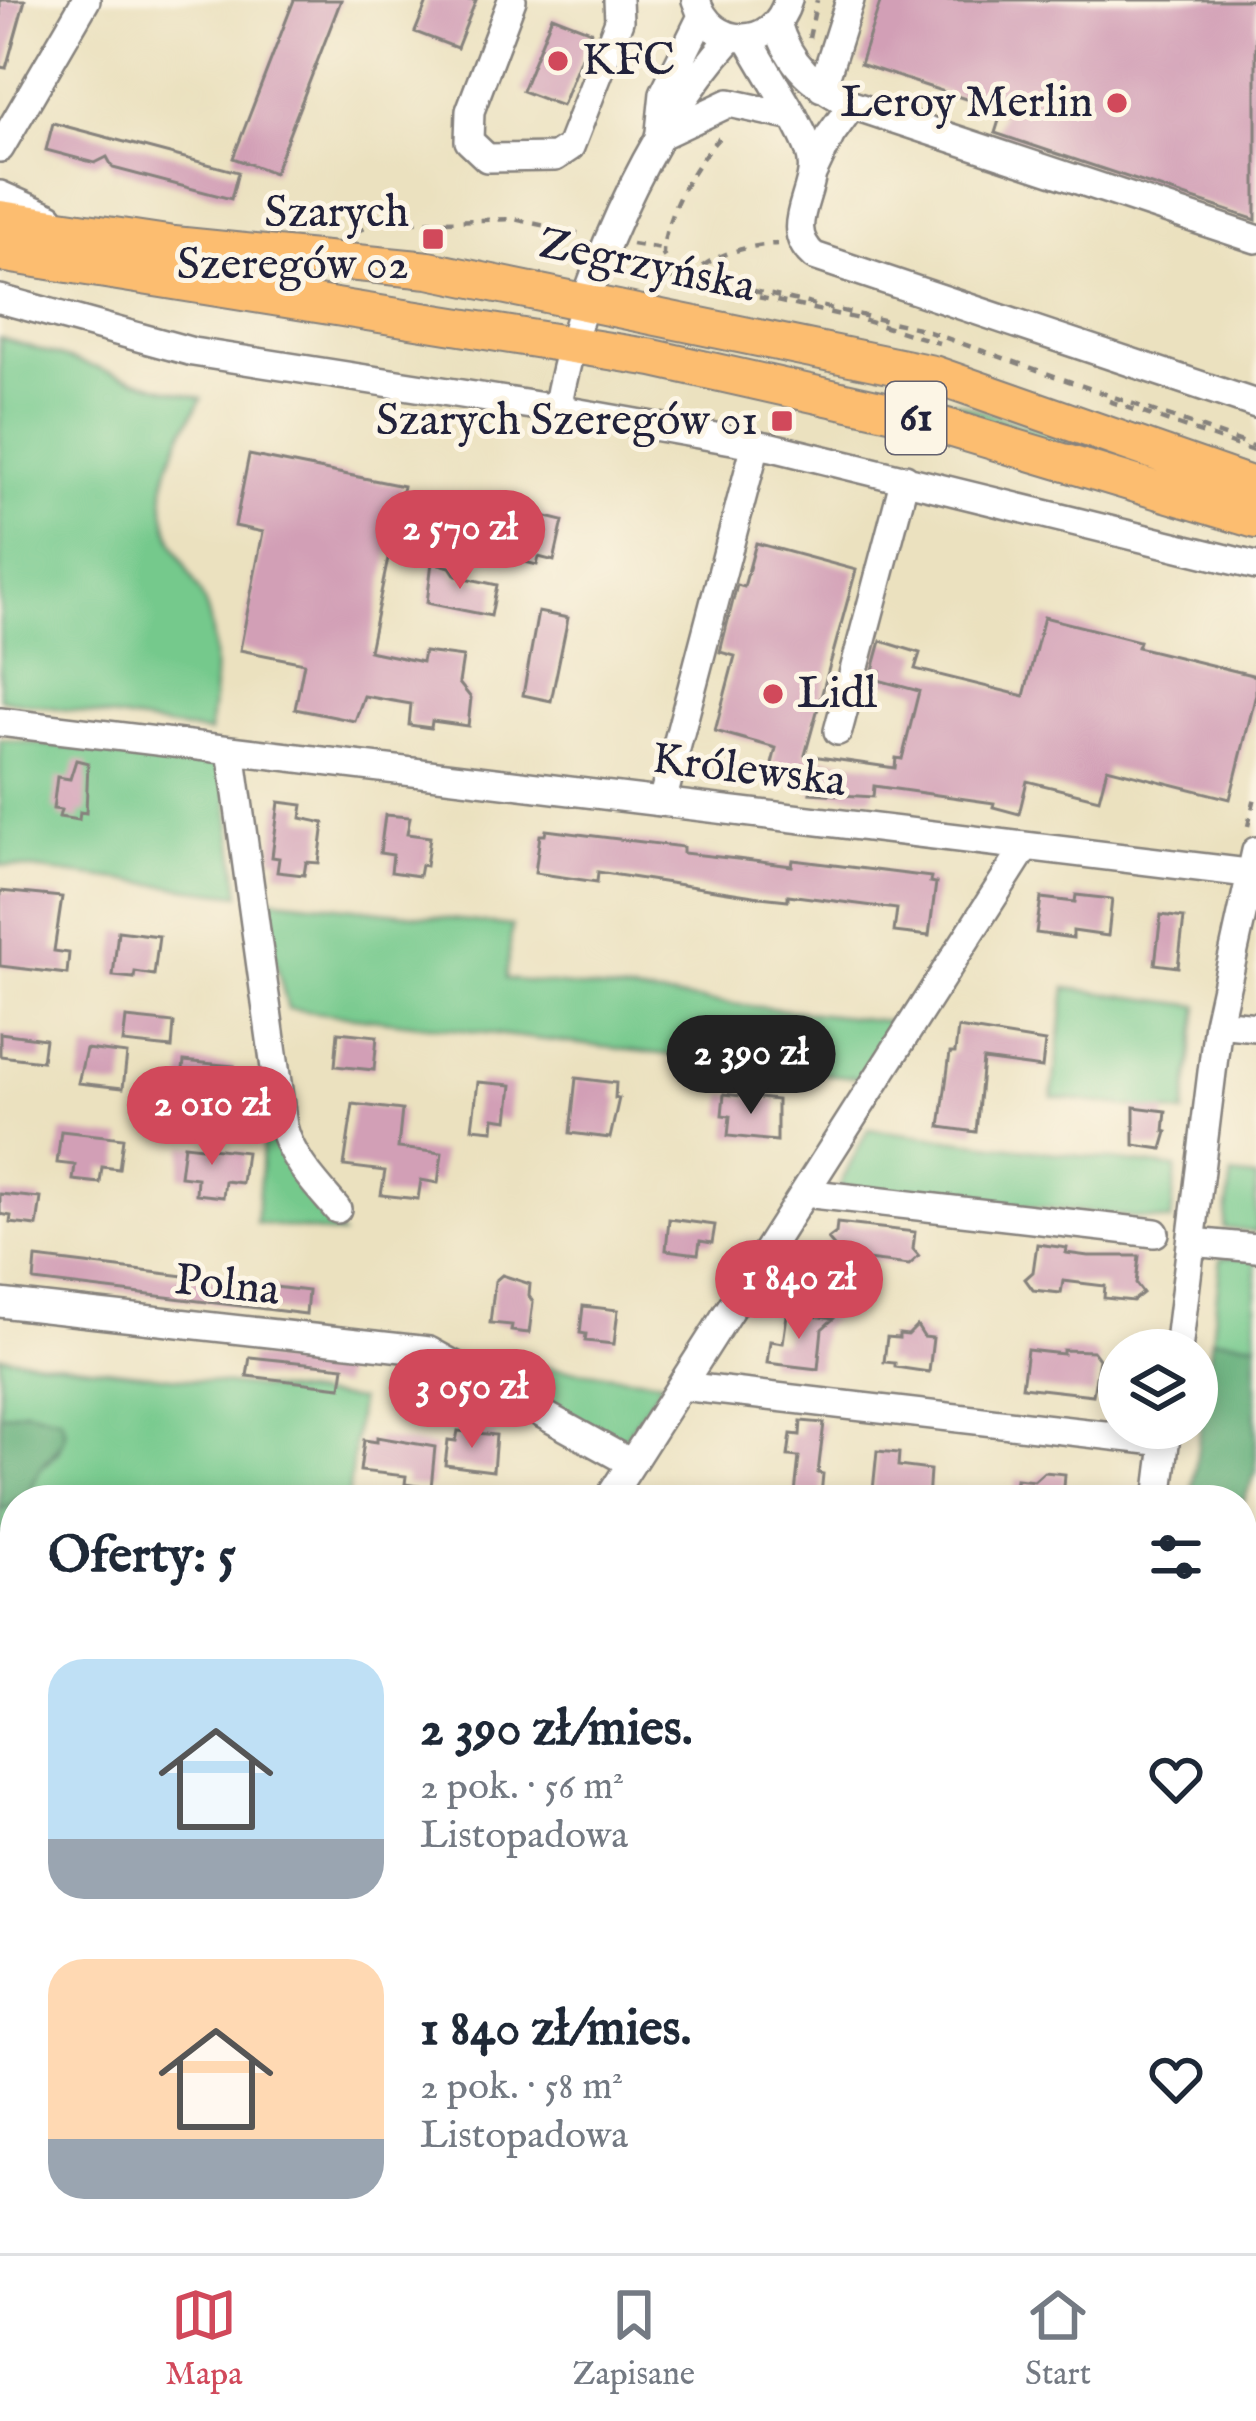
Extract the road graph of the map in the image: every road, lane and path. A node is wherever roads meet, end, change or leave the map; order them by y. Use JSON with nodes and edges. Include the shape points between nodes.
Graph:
{"nodes":[{"id":1,"x":86,"y":0,"type":"edge"},
{"id":2,"x":512,"y":0,"type":"edge"},
{"id":3,"x":618,"y":0,"type":"edge"},
{"id":4,"x":817,"y":0,"type":"edge"},
{"id":5,"x":850,"y":0,"type":"edge"},
{"id":6,"x":699,"y":8,"type":"edge"},
{"id":7,"x":782,"y":12,"type":"edge"},
{"id":8,"x":740,"y":38,"type":"junction"},
{"id":9,"x":808,"y":40,"type":"dead end"},
{"id":10,"x":822,"y":88,"type":"junction"},
{"id":11,"x":852,"y":105,"type":"junction"},
{"id":12,"x":794,"y":117,"type":"junction"},
{"id":13,"x":723,"y":134,"type":"dead end"},
{"id":14,"x":659,"y":136,"type":"junction"},
{"id":15,"x":0,"y":148,"type":"edge"},
{"id":16,"x":812,"y":174,"type":"junction"},
{"id":17,"x":0,"y":195,"type":"edge"},
{"id":18,"x":0,"y":219,"type":"edge"},
{"id":19,"x":374,"y":228,"type":"dead end"},
{"id":20,"x":87,"y":233,"type":"junction"},
{"id":21,"x":578,"y":234,"type":"dead end"},
{"id":22,"x":800,"y":238,"type":"junction"},
{"id":23,"x":1256,"y":239,"type":"edge"},
{"id":24,"x":645,"y":246,"type":"dead end"},
{"id":25,"x":662,"y":249,"type":"junction"},
{"id":26,"x":0,"y":253,"type":"edge"},
{"id":27,"x":674,"y":272,"type":"junction"},
{"id":28,"x":690,"y":279,"type":"junction"},
{"id":29,"x":670,"y":284,"type":"dead end"},
{"id":30,"x":0,"y":299,"type":"edge"},
{"id":31,"x":584,"y":300,"type":"junction"},
{"id":32,"x":570,"y":342,"type":"junction"},
{"id":33,"x":1256,"y":404,"type":"edge"},
{"id":34,"x":557,"y":409,"type":"junction"},
{"id":35,"x":756,"y":444,"type":"junction"},
{"id":36,"x":1256,"y":447,"type":"edge"},
{"id":37,"x":905,"y":478,"type":"junction"},
{"id":38,"x":1256,"y":487,"type":"edge"},
{"id":39,"x":1256,"y":520,"type":"edge"},
{"id":40,"x":1256,"y":566,"type":"edge"},
{"id":41,"x":0,"y":722,"type":"edge"},
{"id":42,"x":838,"y":731,"type":"dead end"},
{"id":43,"x":231,"y":750,"type":"junction"},
{"id":44,"x":662,"y":802,"type":"junction"},
{"id":45,"x":1025,"y":847,"type":"junction"},
{"id":46,"x":1254,"y":866,"type":"edge"},
{"id":47,"x":1218,"y":1023,"type":"junction"},
{"id":48,"x":1256,"y":1027,"type":"edge"},
{"id":49,"x":804,"y":1193,"type":"junction"},
{"id":50,"x":337,"y":1209,"type":"dead end"},
{"id":51,"x":1155,"y":1233,"type":"dead end"},
{"id":52,"x":1192,"y":1242,"type":"junction"},
{"id":53,"x":1256,"y":1248,"type":"edge"},
{"id":54,"x":0,"y":1304,"type":"edge"},
{"id":55,"x":1181,"y":1329,"type":"edge"},
{"id":56,"x":680,"y":1386,"type":"junction"},
{"id":57,"x":1098,"y":1428,"type":"edge"},
{"id":58,"x":1164,"y":1449,"type":"edge"},
{"id":59,"x":632,"y":1463,"type":"junction"},
{"id":60,"x":618,"y":1485,"type":"edge"},
{"id":61,"x":1160,"y":1485,"type":"edge"}],
"edges":[{"from":1,"to":15,"type":"street"},
{"from":2,"to":3,"type":"street","via":[[470,111],[469,141],[488,158],[555,157],[570,147],[620,21]]},
{"from":4,"to":9,"type":"path"},
{"from":5,"to":10,"type":"street"},
{"from":6,"to":8,"type":"street","via":[[718,32]]},
{"from":6,"to":14,"type":"street","via":[[664,93]]},
{"from":7,"to":8,"type":"street"},
{"from":7,"to":10,"type":"street","via":[[793,63]]},
{"from":8,"to":12,"type":"street"},
{"from":8,"to":14,"type":"street"},
{"from":10,"to":11,"type":"street"},
{"from":11,"to":16,"type":"street"},
{"from":11,"to":23,"type":"street"},
{"from":12,"to":14,"type":"street","via":[[729,104]]},
{"from":12,"to":16,"type":"street"},
{"from":13,"to":25,"type":"path","via":[[694,169]]},
{"from":14,"to":31,"type":"street"},
{"from":16,"to":22,"type":"street"},
{"from":17,"to":20,"type":"street"},
{"from":18,"to":20,"type":"main road","name":"Zegrzyńska","number":"61"},
{"from":19,"to":21,"type":"path","via":[[514,218]]},
{"from":20,"to":31,"type":"main road","name":"Zegrzyńska","number":"61","via":[[429,270]]},
{"from":22,"to":28,"type":"path","via":[[747,247]]},
{"from":22,"to":33,"type":"street","via":[[822,260]]},
{"from":24,"to":25,"type":"path"},
{"from":25,"to":27,"type":"path"},
{"from":26,"to":32,"type":"main road","name":"Zegrzyńska","number":"61"},
{"from":27,"to":28,"type":"path"},
{"from":27,"to":29,"type":"path"},
{"from":28,"to":36,"type":"path","via":[[918,328]]},
{"from":30,"to":34,"type":"street","via":[[193,352]]},
{"from":31,"to":32,"type":"street"},
{"from":31,"to":38,"type":"main road","name":"Zegrzyńska","number":"61","via":[[933,374]]},
{"from":32,"to":34,"type":"street"},
{"from":32,"to":39,"type":"main road","name":"Zegrzyńska","number":"61","via":[[903,414]]},
{"from":34,"to":35,"type":"street"},
{"from":35,"to":37,"type":"street"},
{"from":35,"to":44,"type":"street"},
{"from":37,"to":40,"type":"street"},
{"from":37,"to":42,"type":"street"},
{"from":41,"to":43,"type":"street","name":"Królewska"},
{"from":43,"to":44,"type":"street","name":"Królewska"},
{"from":43,"to":50,"type":"street","via":[[287,1144]]},
{"from":44,"to":45,"type":"street","name":"Królewska"},
{"from":45,"to":46,"type":"street","name":"Królewska"},
{"from":45,"to":49,"type":"street"},
{"from":46,"to":47,"type":"street"},
{"from":47,"to":48,"type":"street"},
{"from":47,"to":52,"type":"street"},
{"from":49,"to":51,"type":"street"},
{"from":49,"to":56,"type":"street"},
{"from":52,"to":53,"type":"street"},
{"from":52,"to":55,"type":"street"},
{"from":54,"to":59,"type":"street","name":"Polna","via":[[429,1352]]},
{"from":56,"to":57,"type":"street"},
{"from":56,"to":59,"type":"street"},
{"from":58,"to":61,"type":"street"},
{"from":59,"to":60,"type":"street"}]}
